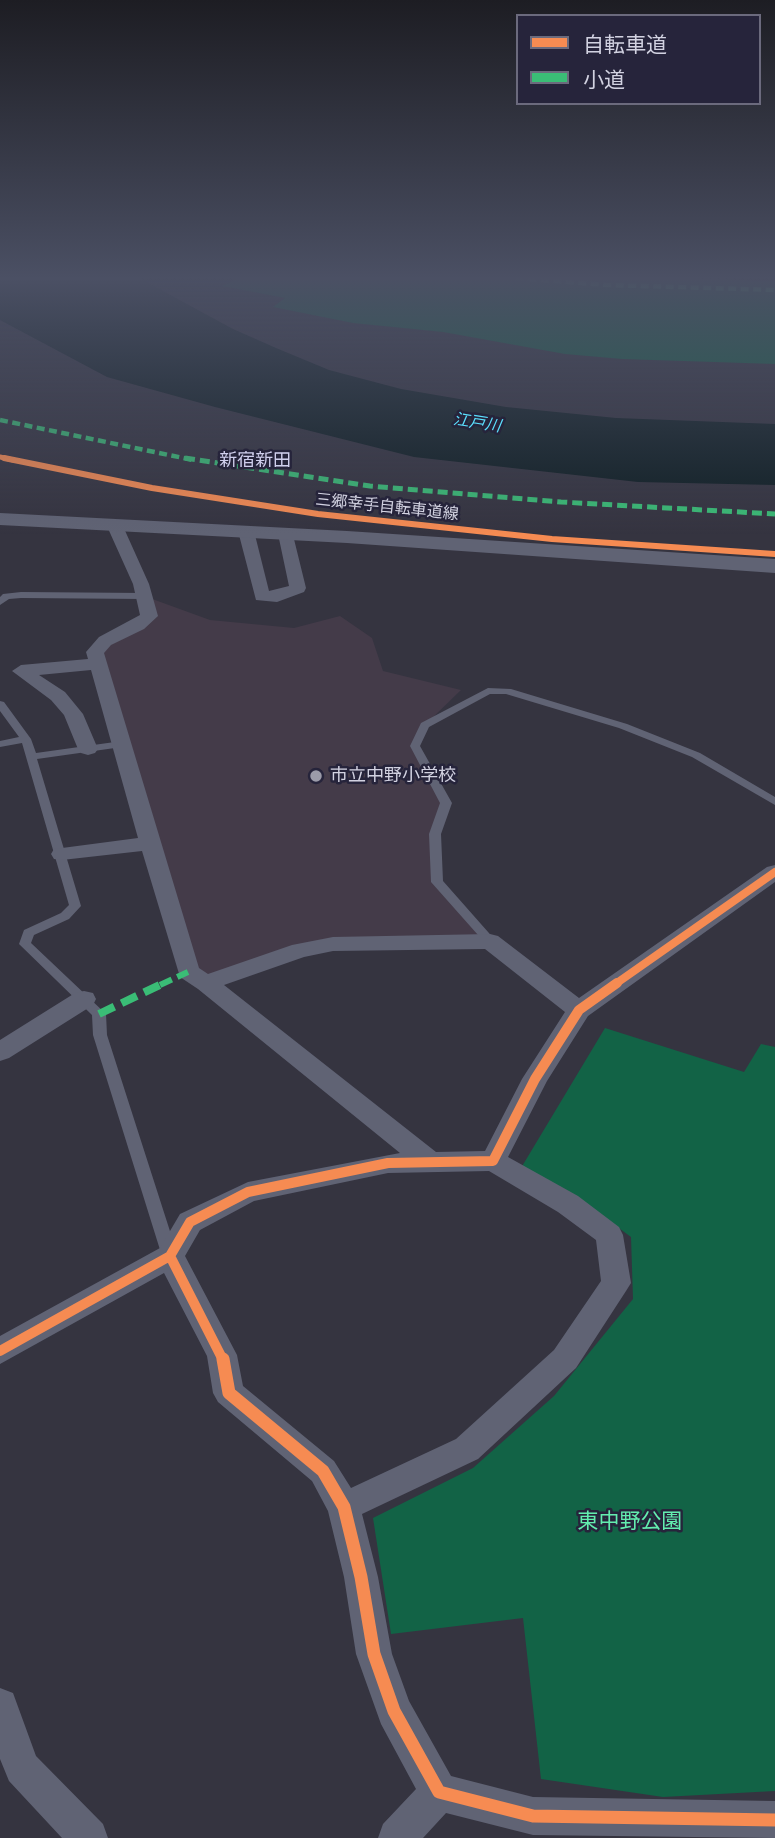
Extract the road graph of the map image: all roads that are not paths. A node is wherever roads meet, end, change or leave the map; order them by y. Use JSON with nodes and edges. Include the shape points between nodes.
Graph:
{"nodes":[{"id":1,"x":0,"y":519,"type":"edge"},
{"id":2,"x":114,"y":524,"type":"junction"},
{"id":3,"x":246,"y":531,"type":"junction"},
{"id":4,"x":286,"y":534,"type":"junction"},
{"id":5,"x":775,"y":566,"type":"edge"},
{"id":6,"x":144,"y":596,"type":"junction"},
{"id":7,"x":0,"y":602,"type":"edge"},
{"id":8,"x":99,"y":664,"type":"junction"},
{"id":9,"x":0,"y":704,"type":"edge"},
{"id":10,"x":26,"y":739,"type":"junction"},
{"id":11,"x":0,"y":744,"type":"edge"},
{"id":12,"x":122,"y":744,"type":"junction"},
{"id":13,"x":88,"y":749,"type":"junction"},
{"id":14,"x":32,"y":757,"type":"junction"},
{"id":15,"x":775,"y":802,"type":"edge"},
{"id":16,"x":151,"y":844,"type":"junction"},
{"id":17,"x":62,"y":854,"type":"junction"},
{"id":18,"x":775,"y":872,"type":"edge"},
{"id":19,"x":490,"y":941,"type":"junction"},
{"id":20,"x":206,"y":983,"type":"junction"},
{"id":21,"x":84,"y":999,"type":"junction"},
{"id":22,"x":579,"y":1010,"type":"junction"},
{"id":23,"x":0,"y":1052,"type":"edge"},
{"id":24,"x":493,"y":1161,"type":"junction"},
{"id":25,"x":430,"y":1162,"type":"junction"},
{"id":26,"x":170,"y":1256,"type":"junction"},
{"id":27,"x":0,"y":1351,"type":"edge"},
{"id":28,"x":344,"y":1507,"type":"junction"},
{"id":29,"x":0,"y":1706,"type":"edge"},
{"id":30,"x":439,"y":1791,"type":"junction"},
{"id":31,"x":775,"y":1820,"type":"edge"},
{"id":32,"x":89,"y":1838,"type":"edge"},
{"id":33,"x":397,"y":1838,"type":"edge"}],
"edges":[{"from":1,"to":2,"type":"street"},
{"from":2,"to":3,"type":"street"},
{"from":2,"to":6,"type":"street"},
{"from":3,"to":4,"type":"street"},
{"from":3,"to":4,"type":"street","via":[[261,596],[277,597],[299,588]]},
{"from":4,"to":5,"type":"street"},
{"from":6,"to":7,"type":"lane","via":[[21,595],[6,596]]},
{"from":6,"to":8,"type":"street","via":[[149,616],[105,641],[95,652]]},
{"from":8,"to":12,"type":"street"},
{"from":8,"to":13,"type":"street","via":[[21,671],[58,696],[73,714]]},
{"from":9,"to":10,"type":"lane"},
{"from":10,"to":11,"type":"lane"},
{"from":10,"to":14,"type":"lane"},
{"from":12,"to":13,"type":"lane"},
{"from":12,"to":16,"type":"street"},
{"from":13,"to":14,"type":"lane"},
{"from":14,"to":17,"type":"lane"},
{"from":15,"to":19,"type":"lane","via":[[696,755],[623,726],[507,691],[488,691],[425,725],[415,746],[446,803],[435,834],[437,882]]},
{"from":16,"to":17,"type":"street"},
{"from":16,"to":20,"type":"street","via":[[188,972]]},
{"from":17,"to":21,"type":"lane","via":[[75,906],[65,916],[28,933],[25,944]]},
{"from":18,"to":22,"type":"street"},
{"from":19,"to":20,"type":"street","via":[[332,944],[300,950]]},
{"from":19,"to":22,"type":"street"},
{"from":20,"to":25,"type":"street"},
{"from":21,"to":23,"type":"street"},
{"from":21,"to":26,"type":"lane","via":[[99,1014],[100,1035]]},
{"from":22,"to":24,"type":"street"},
{"from":24,"to":25,"type":"street"},
{"from":24,"to":28,"type":"street","via":[[568,1204],[609,1235],[616,1283],[565,1359],[467,1449]]},
{"from":25,"to":26,"type":"street","via":[[388,1163],[248,1192],[190,1222]]},
{"from":26,"to":27,"type":"street"},
{"from":26,"to":28,"type":"street","via":[[222,1355],[229,1394],[323,1471]]},
{"from":28,"to":30,"type":"street","via":[[374,1654],[394,1711]]},
{"from":29,"to":32,"type":"street","via":[[22,1768]]},
{"from":30,"to":31,"type":"street","via":[[533,1816]]},
{"from":30,"to":33,"type":"street"}]}
